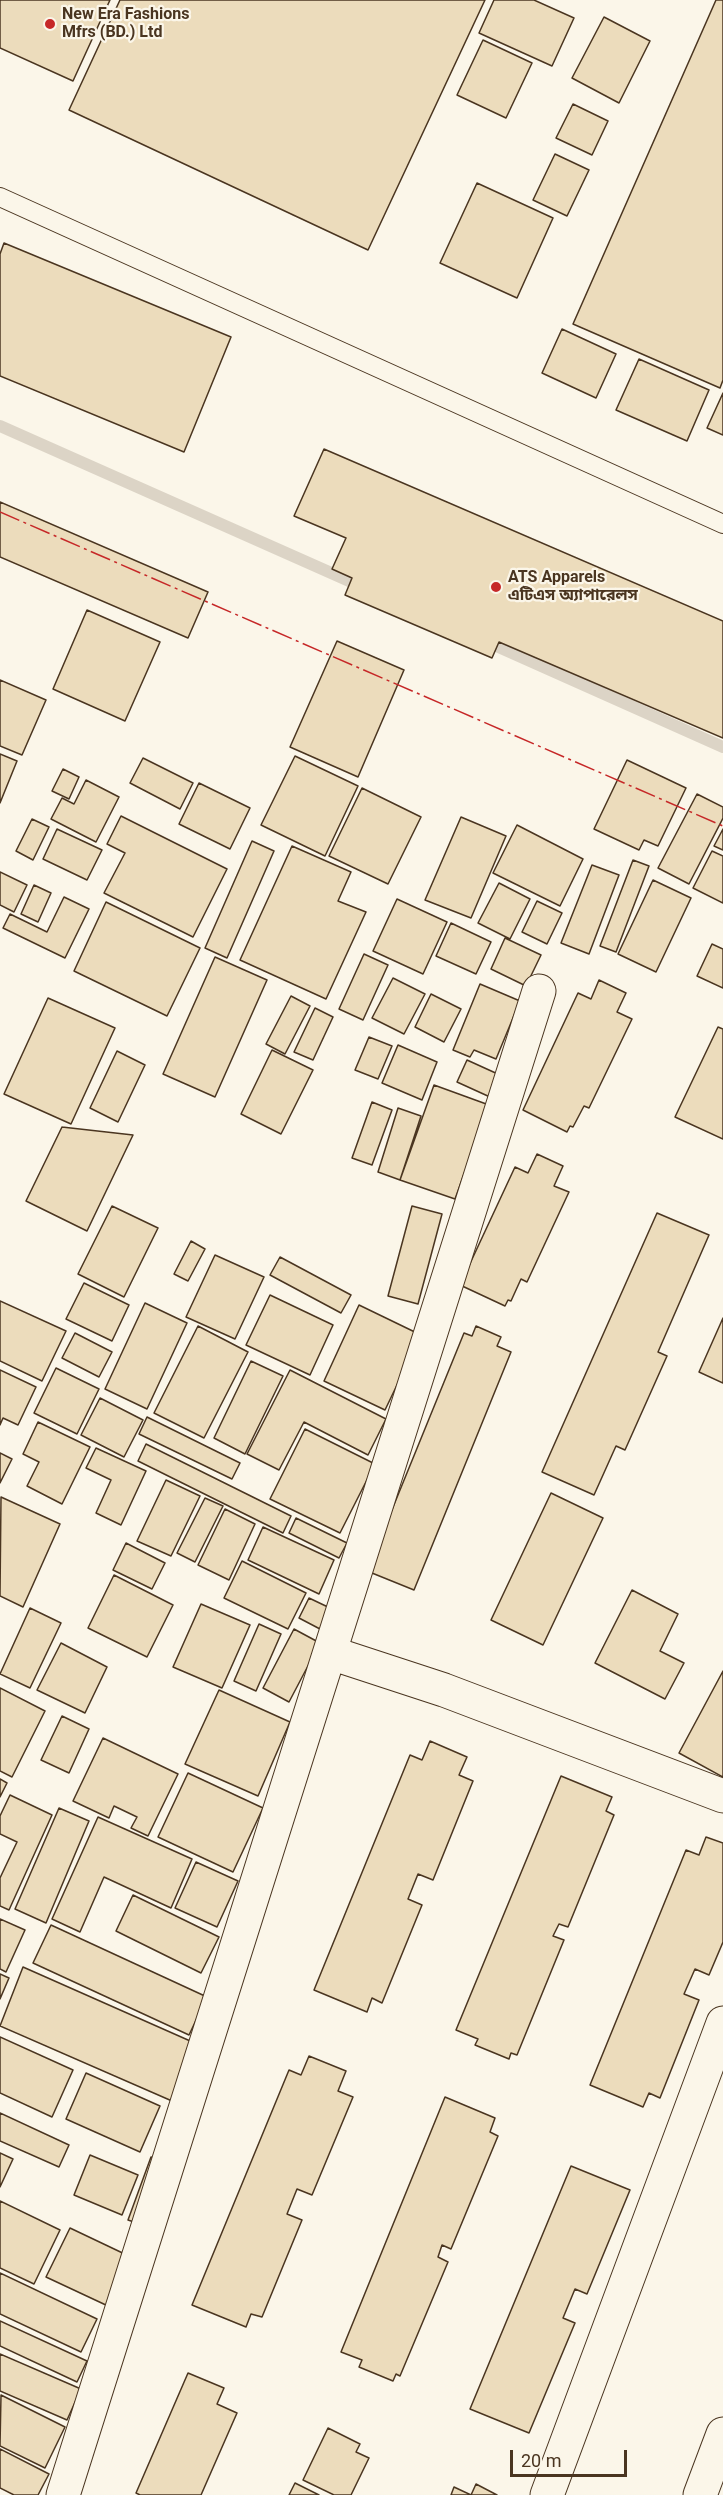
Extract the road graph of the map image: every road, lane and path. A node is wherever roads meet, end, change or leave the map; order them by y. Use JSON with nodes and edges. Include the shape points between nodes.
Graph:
{"nodes":[{"id":1,"x":0,"y":197,"type":"edge"},
{"id":2,"x":723,"y":524,"type":"edge"},
{"id":3,"x":539,"y":991,"type":"dead end"},
{"id":4,"x":331,"y":1653,"type":"junction"},
{"id":5,"x":723,"y":1796,"type":"edge"},
{"id":6,"x":723,"y":2023,"type":"edge"},
{"id":7,"x":723,"y":2434,"type":"edge"},
{"id":8,"x":63,"y":2495,"type":"edge"},
{"id":9,"x":547,"y":2495,"type":"edge"},
{"id":10,"x":700,"y":2495,"type":"edge"}],
"edges":[{"from":1,"to":2,"type":"lane"},
{"from":3,"to":4,"type":"street"},
{"from":4,"to":5,"type":"street","via":[[444,1689]]},
{"from":4,"to":8,"type":"street"},
{"from":6,"to":9,"type":"street"},
{"from":7,"to":10,"type":"street"}]}
